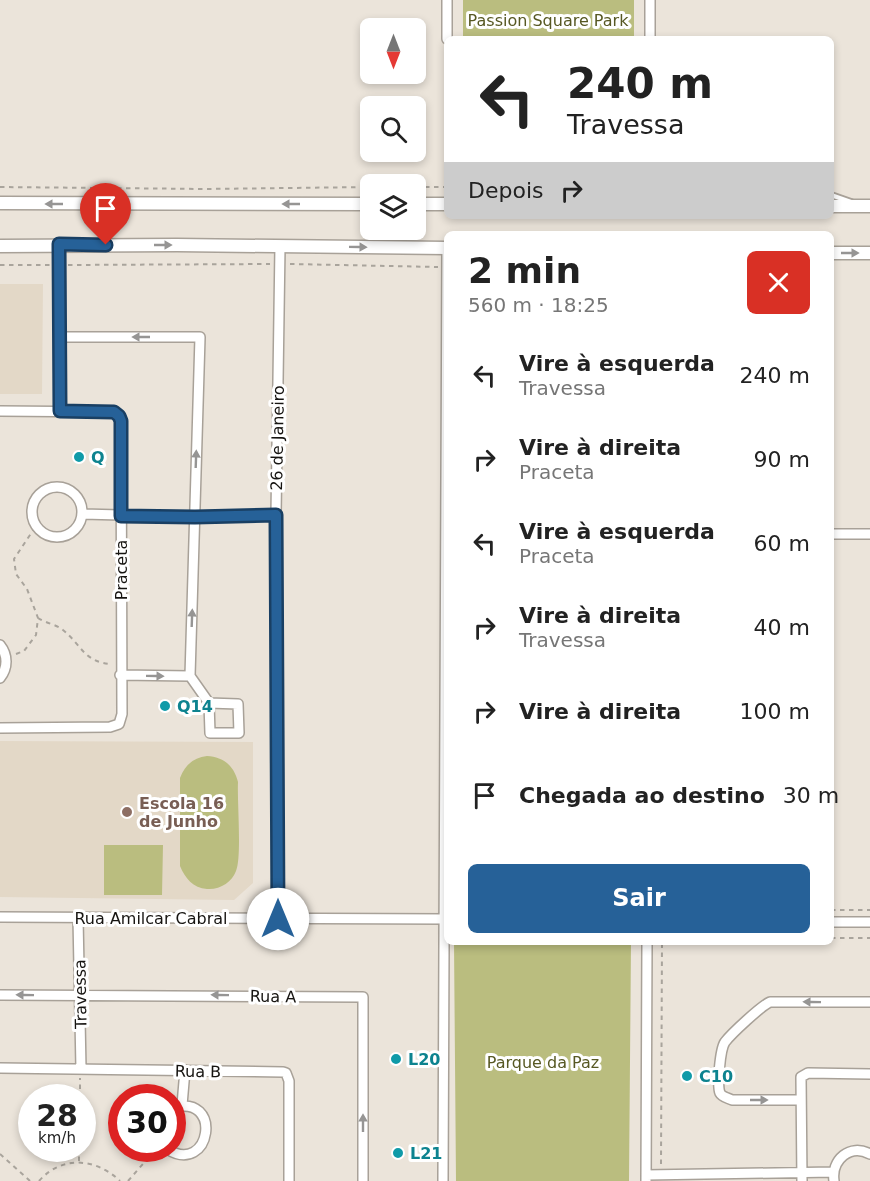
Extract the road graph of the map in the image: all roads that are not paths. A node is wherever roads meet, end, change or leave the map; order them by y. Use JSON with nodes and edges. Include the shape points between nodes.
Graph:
{"nodes":[{"id":1,"x":447,"y":0,"type":"edge"},
{"id":2,"x":650,"y":0,"type":"edge"},
{"id":3,"x":447,"y":36,"type":"edge"},
{"id":4,"x":650,"y":36,"type":"edge"},
{"id":5,"x":834,"y":196,"type":"edge"},
{"id":6,"x":0,"y":203,"type":"edge"},
{"id":7,"x":360,"y":204,"type":"edge"},
{"id":8,"x":426,"y":204,"type":"edge"},
{"id":9,"x":444,"y":204,"type":"edge"},
{"id":10,"x":834,"y":206,"type":"edge"},
{"id":11,"x":864,"y":206,"type":"edge"},
{"id":12,"x":59,"y":244,"type":"junction"},
{"id":13,"x":0,"y":246,"type":"edge"},
{"id":14,"x":280,"y":246,"type":"junction"},
{"id":15,"x":444,"y":248,"type":"edge"},
{"id":16,"x":834,"y":253,"type":"edge"},
{"id":17,"x":870,"y":253,"type":"edge"},
{"id":18,"x":60,"y":337,"type":"junction"},
{"id":19,"x":0,"y":411,"type":"edge"},
{"id":20,"x":60,"y":411,"type":"junction"},
{"id":21,"x":83,"y":514,"type":"junction"},
{"id":22,"x":276,"y":515,"type":"junction"},
{"id":23,"x":121,"y":516,"type":"junction"},
{"id":24,"x":195,"y":517,"type":"junction"},
{"id":25,"x":834,"y":534,"type":"edge"},
{"id":26,"x":870,"y":534,"type":"edge"},
{"id":27,"x":0,"y":645,"type":"edge"},
{"id":28,"x":120,"y":675,"type":"junction"},
{"id":29,"x":190,"y":676,"type":"junction"},
{"id":30,"x":0,"y":678,"type":"edge"},
{"id":31,"x":209,"y":703,"type":"junction"},
{"id":32,"x":0,"y":728,"type":"edge"},
{"id":33,"x":0,"y":917,"type":"edge"},
{"id":34,"x":78,"y":918,"type":"junction"},
{"id":35,"x":278,"y":919,"type":"junction"},
{"id":36,"x":444,"y":919,"type":"edge"},
{"id":37,"x":834,"y":922,"type":"edge"},
{"id":38,"x":870,"y":922,"type":"edge"},
{"id":39,"x":445,"y":945,"type":"edge"},
{"id":40,"x":647,"y":945,"type":"edge"},
{"id":41,"x":0,"y":995,"type":"edge"},
{"id":42,"x":80,"y":996,"type":"junction"},
{"id":43,"x":870,"y":1002,"type":"edge"},
{"id":44,"x":0,"y":1068,"type":"edge"},
{"id":45,"x":81,"y":1069,"type":"junction"},
{"id":46,"x":185,"y":1070,"type":"junction"},
{"id":47,"x":870,"y":1074,"type":"edge"},
{"id":48,"x":182,"y":1084,"type":"edge"},
{"id":49,"x":801,"y":1100,"type":"junction"},
{"id":50,"x":186,"y":1108,"type":"edge"},
{"id":51,"x":186,"y":1154,"type":"edge"},
{"id":52,"x":870,"y":1154,"type":"edge"},
{"id":53,"x":802,"y":1176,"type":"edge"},
{"id":54,"x":833,"y":1177,"type":"edge"},
{"id":55,"x":646,"y":1178,"type":"edge"},
{"id":56,"x":289,"y":1181,"type":"edge"},
{"id":57,"x":363,"y":1181,"type":"edge"},
{"id":58,"x":443,"y":1181,"type":"edge"}],
"edges":[{"from":1,"to":3,"type":"street"},
{"from":2,"to":4,"type":"street"},
{"from":5,"to":11,"type":"lane"},
{"from":7,"to":6,"type":"street","one_way":true},
{"from":8,"to":9,"type":"street"},
{"from":10,"to":11,"type":"street"},
{"from":12,"to":13,"type":"street"},
{"from":12,"to":14,"type":"street","one_way":true},
{"from":12,"to":18,"type":"street"},
{"from":14,"to":15,"type":"street","one_way":true},
{"from":14,"to":22,"type":"street","name":"26 de Janeiro"},
{"from":16,"to":17,"type":"street","one_way":true},
{"from":18,"to":20,"type":"street"},
{"from":24,"to":18,"type":"street","one_way":true,"via":[[200,337]]},
{"from":19,"to":20,"type":"street","name":"Praceta"},
{"from":20,"to":23,"type":"street","name":"Praceta","via":[[114,412],[119,416]]},
{"from":21,"to":21,"type":"street","via":[[75,494],[56,486],[38,495],[31,512],[36,526],[55,537],[74,531]]},
{"from":21,"to":23,"type":"street"},
{"from":22,"to":24,"type":"street"},
{"from":22,"to":35,"type":"street","name":"26 de Janeiro"},
{"from":23,"to":24,"type":"street"},
{"from":23,"to":28,"type":"street","name":"Praceta"},
{"from":29,"to":24,"type":"street","one_way":true},
{"from":25,"to":26,"type":"street"},
{"from":27,"to":30,"type":"street","via":[[6,656]]},
{"from":28,"to":29,"type":"street","one_way":true},
{"from":28,"to":32,"type":"street","name":"Praceta","via":[[122,714],[115,726]]},
{"from":29,"to":31,"type":"street"},
{"from":31,"to":31,"type":"street","via":[[210,733],[238,733],[238,704]]},
{"from":33,"to":34,"type":"street","name":"Rua Amilcar Cabral"},
{"from":34,"to":35,"type":"street","name":"Rua Amilcar Cabral"},
{"from":34,"to":42,"type":"street","name":"Travessa"},
{"from":35,"to":36,"type":"street","name":"Rua Amilcar Cabral"},
{"from":37,"to":38,"type":"street"},
{"from":39,"to":58,"type":"street"},
{"from":40,"to":55,"type":"street"},
{"from":42,"to":41,"type":"street","name":"Rua A","one_way":true},
{"from":42,"to":45,"type":"street","name":"Travessa"},
{"from":57,"to":42,"type":"street","name":"Rua A","one_way":true,"via":[[363,997]]},
{"from":43,"to":49,"type":"street","one_way":true,"via":[[770,1002],[725,1041],[720,1056],[719,1087],[726,1098]]},
{"from":44,"to":45,"type":"street","name":"Rua B"},
{"from":45,"to":46,"type":"street","name":"Rua B"},
{"from":46,"to":48,"type":"street"},
{"from":46,"to":56,"type":"street","name":"Rua B","via":[[286,1073]]},
{"from":47,"to":49,"type":"street","via":[[806,1074],[800,1080]]},
{"from":49,"to":53,"type":"street"},
{"from":50,"to":51,"type":"street","via":[[202,1115],[207,1133],[192,1153]]},
{"from":52,"to":54,"type":"street","via":[[859,1150],[844,1154]]},
{"from":53,"to":54,"type":"street"},
{"from":53,"to":55,"type":"street"}]}
